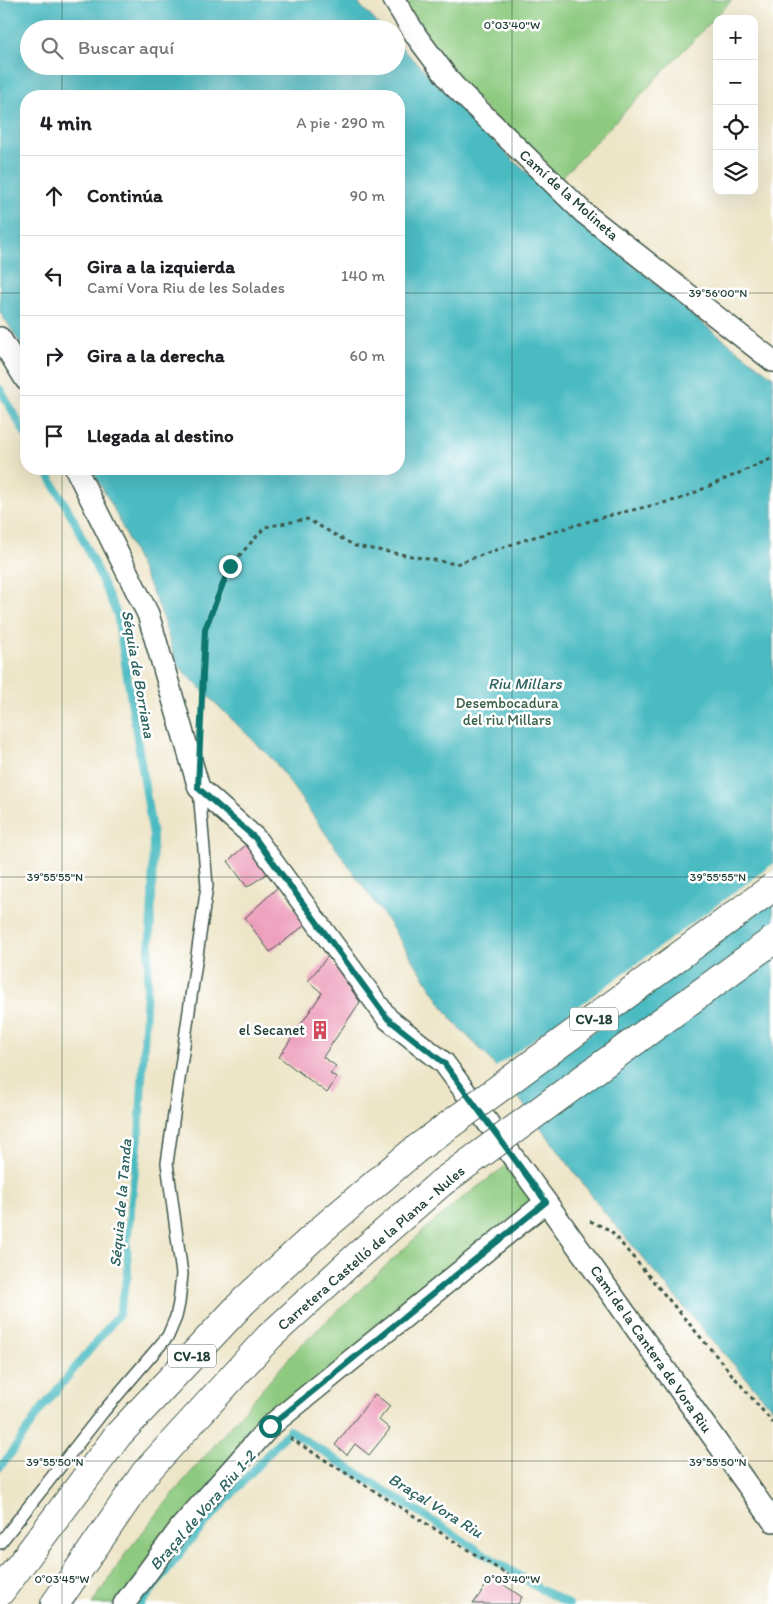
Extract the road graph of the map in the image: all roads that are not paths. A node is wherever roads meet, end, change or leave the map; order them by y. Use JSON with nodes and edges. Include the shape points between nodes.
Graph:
{"nodes":[{"id":1,"x":394,"y":0,"type":"edge"},
{"id":2,"x":0,"y":338,"type":"edge"},
{"id":3,"x":773,"y":361,"type":"edge"},
{"id":4,"x":20,"y":370,"type":"edge"},
{"id":5,"x":79,"y":475,"type":"edge"},
{"id":6,"x":198,"y":788,"type":"junction"},
{"id":7,"x":773,"y":887,"type":"edge"},
{"id":8,"x":773,"y":940,"type":"edge"},
{"id":9,"x":546,"y":1202,"type":"junction"},
{"id":10,"x":773,"y":1521,"type":"edge"},
{"id":11,"x":0,"y":1543,"type":"edge"},
{"id":12,"x":0,"y":1592,"type":"edge"},
{"id":13,"x":55,"y":1604,"type":"edge"},
{"id":14,"x":124,"y":1604,"type":"edge"}],
"edges":[{"from":1,"to":3,"type":"street","name":"Camí de la Molineta","via":[[454,85],[584,213]]},
{"from":2,"to":4,"type":"street"},
{"from":5,"to":6,"type":"street","via":[[148,614]]},
{"from":6,"to":9,"type":"street","name":"Camí de la Cantera de Vora Riu","via":[[255,838],[388,1019],[444,1063]]},
{"from":6,"to":11,"type":"lane","via":[[207,886],[167,1163],[182,1274],[176,1317],[168,1336],[103,1412]]},
{"from":7,"to":12,"type":"main road","number":"CV-18","bridge":true,"via":[[415,1150],[321,1230],[244,1301],[118,1435]]},
{"from":8,"to":13,"type":"main road","name":"Carretera Castelló de la Plana - Nules","number":"CV-18","bridge":true,"via":[[441,1183],[269,1337],[145,1474]]},
{"from":9,"to":10,"type":"street","name":"Camí de la Cantera de Vora Riu"},
{"from":9,"to":14,"type":"street","via":[[270,1426],[181,1527]]}]}
